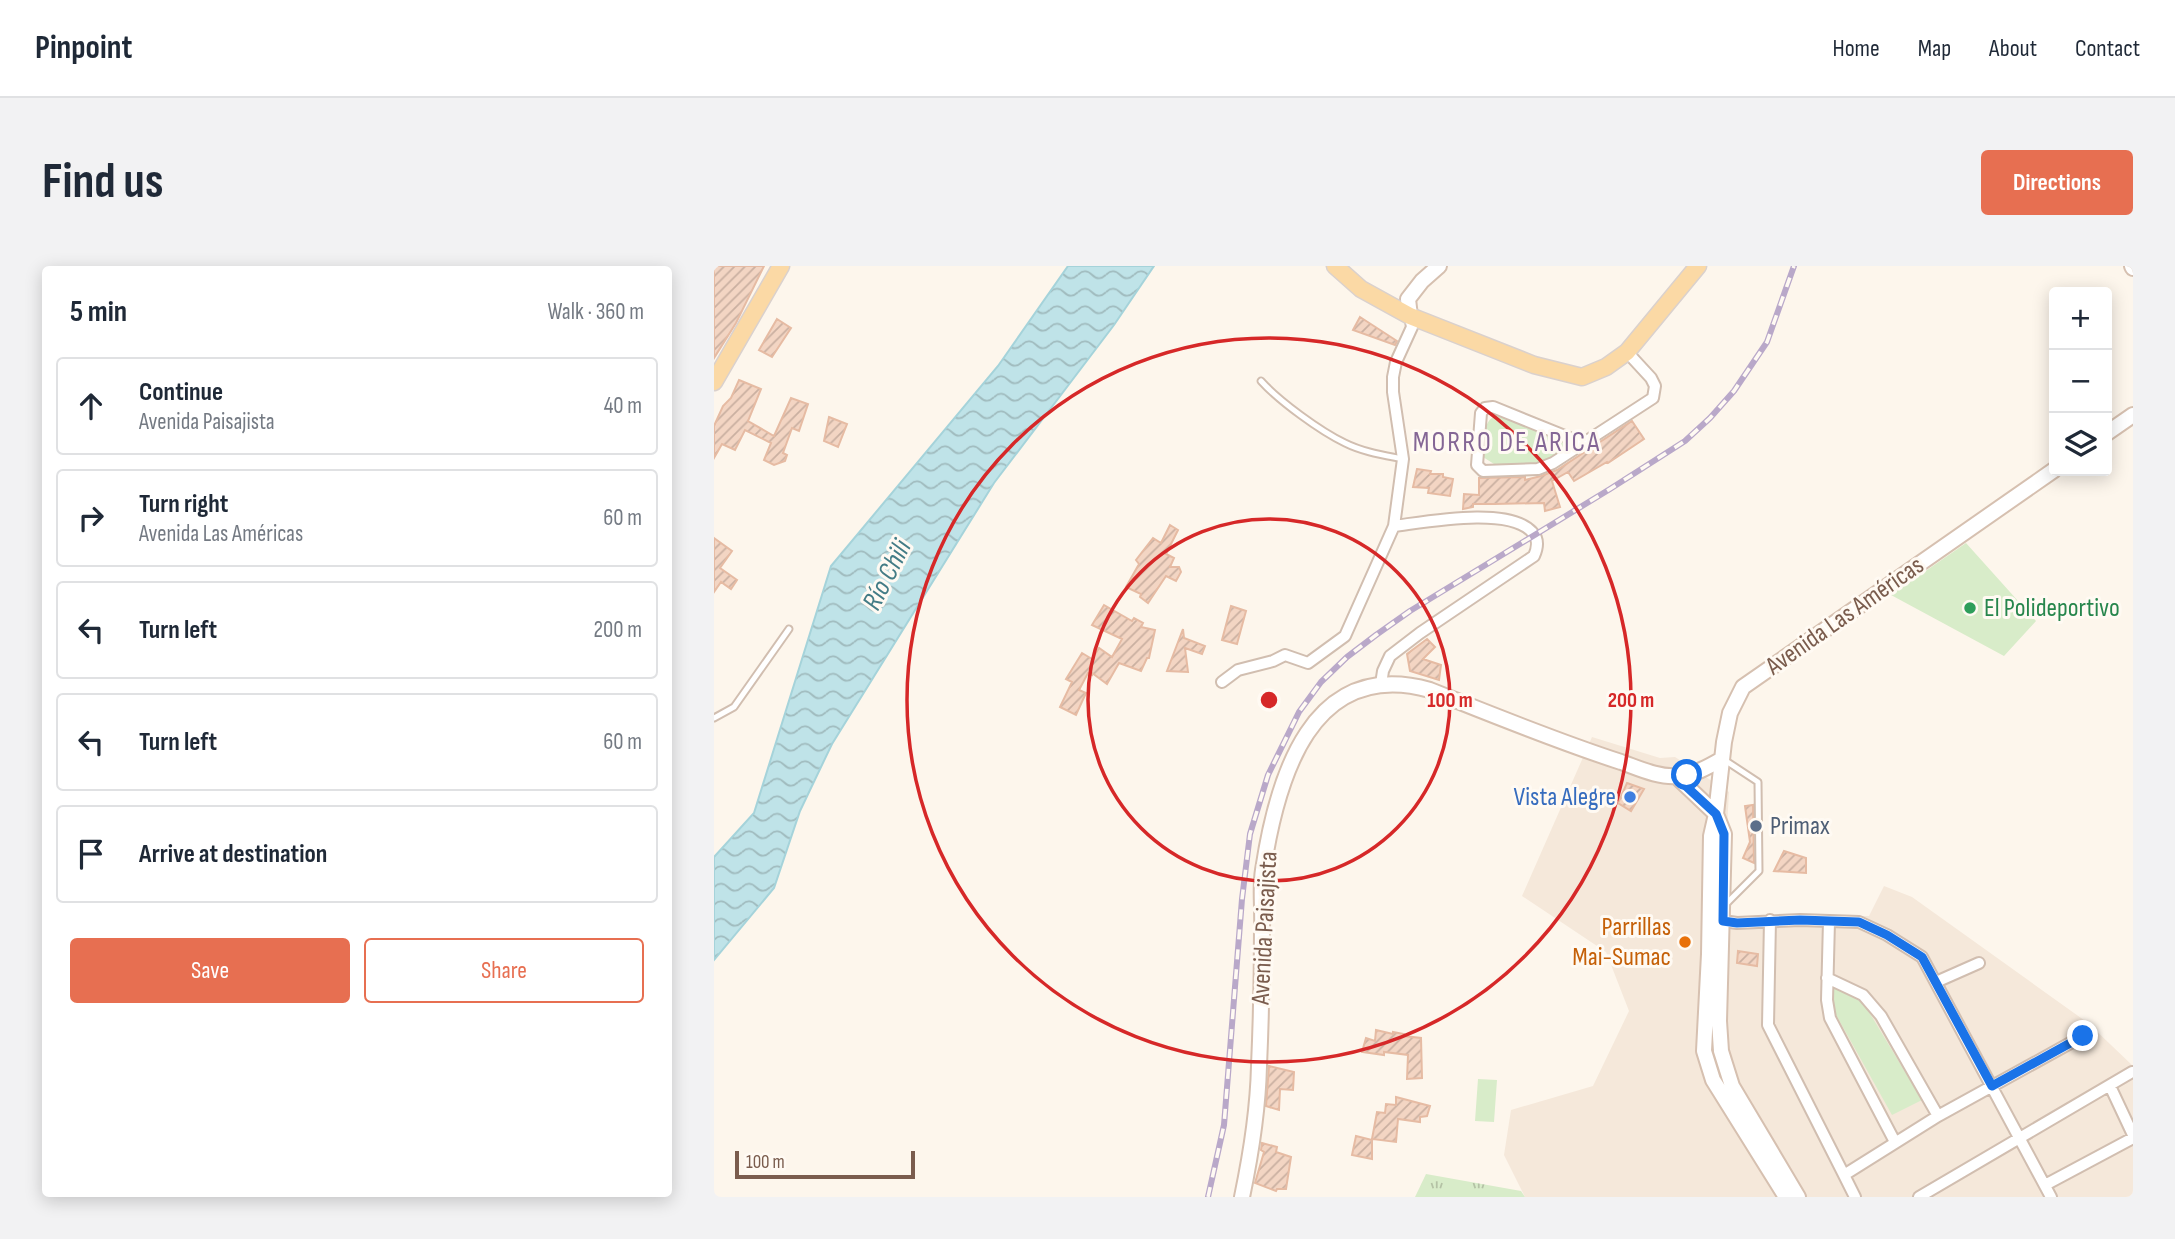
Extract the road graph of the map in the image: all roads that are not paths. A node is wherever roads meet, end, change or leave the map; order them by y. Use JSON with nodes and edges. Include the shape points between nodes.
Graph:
{"nodes":[{"id":1,"x":781,"y":266,"type":"edge"},
{"id":2,"x":1335,"y":266,"type":"edge"},
{"id":3,"x":1439,"y":266,"type":"edge"},
{"id":4,"x":1698,"y":266,"type":"edge"},
{"id":5,"x":1410,"y":316,"type":"junction"},
{"id":6,"x":1627,"y":352,"type":"junction"},
{"id":7,"x":1261,"y":381,"type":"dead end"},
{"id":8,"x":714,"y":382,"type":"edge"},
{"id":9,"x":2133,"y":415,"type":"edge"},
{"id":10,"x":2112,"y":430,"type":"edge"},
{"id":11,"x":1582,"y":443,"type":"junction"},
{"id":12,"x":1403,"y":459,"type":"junction"},
{"id":13,"x":2049,"y":473,"type":"edge"},
{"id":14,"x":1394,"y":526,"type":"junction"},
{"id":15,"x":789,"y":629,"type":"dead end"},
{"id":16,"x":1222,"y":682,"type":"dead end"},
{"id":17,"x":1381,"y":684,"type":"junction"},
{"id":18,"x":714,"y":718,"type":"edge"},
{"id":19,"x":1722,"y":758,"type":"junction"},
{"id":20,"x":1676,"y":777,"type":"junction"},
{"id":21,"x":1716,"y":814,"type":"junction"},
{"id":22,"x":1723,"y":914,"type":"junction"},
{"id":23,"x":1770,"y":920,"type":"junction"},
{"id":24,"x":1829,"y":921,"type":"junction"},
{"id":25,"x":1979,"y":963,"type":"dead end"},
{"id":26,"x":1827,"y":978,"type":"junction"},
{"id":27,"x":1936,"y":982,"type":"junction"},
{"id":28,"x":2083,"y":1036,"type":"dead end"},
{"id":29,"x":2132,"y":1072,"type":"edge"},
{"id":30,"x":1992,"y":1086,"type":"junction"},
{"id":31,"x":2110,"y":1086,"type":"junction"},
{"id":32,"x":1938,"y":1116,"type":"junction"},
{"id":33,"x":2133,"y":1136,"type":"edge"},
{"id":34,"x":2020,"y":1137,"type":"junction"},
{"id":35,"x":1895,"y":1142,"type":"junction"},
{"id":36,"x":1844,"y":1175,"type":"junction"},
{"id":37,"x":2045,"y":1185,"type":"junction"},
{"id":38,"x":1242,"y":1197,"type":"edge"},
{"id":39,"x":1786,"y":1197,"type":"edge"},
{"id":40,"x":1798,"y":1197,"type":"edge"},
{"id":41,"x":1855,"y":1197,"type":"edge"},
{"id":42,"x":1919,"y":1197,"type":"edge"},
{"id":43,"x":2051,"y":1197,"type":"edge"}],
"edges":[{"from":1,"to":8,"type":"main road"},
{"from":2,"to":5,"type":"main road","via":[[1361,289]]},
{"from":3,"to":5,"type":"main road","via":[[1408,299]]},
{"from":4,"to":6,"type":"main road"},
{"from":5,"to":6,"type":"main road","via":[[1534,365],[1581,377],[1606,368]]},
{"from":5,"to":12,"type":"street","via":[[1412,327],[1393,377]]},
{"from":6,"to":11,"type":"street","via":[[1651,378],[1653,397]]},
{"from":7,"to":12,"type":"lane","via":[[1343,443]]},
{"from":9,"to":10,"type":"main road"},
{"from":11,"to":11,"type":"street","via":[[1493,407],[1485,408],[1477,465],[1483,471],[1538,469]]},
{"from":12,"to":14,"type":"street"},
{"from":13,"to":19,"type":"main road","name":"Avenida Las Américas","via":[[1743,687],[1730,713]]},
{"from":14,"to":16,"type":"street","via":[[1345,636],[1308,663],[1285,655],[1238,670]]},
{"from":14,"to":17,"type":"street","via":[[1447,518],[1497,519],[1526,525],[1538,545],[1534,556],[1390,656]]},
{"from":15,"to":18,"type":"lane","via":[[734,707]]},
{"from":17,"to":20,"type":"main road","name":"Avenida Paisajista","via":[[1430,690],[1588,752]]},
{"from":17,"to":38,"type":"main road","name":"Avenida Paisajista","via":[[1361,688],[1324,710],[1295,754],[1276,805],[1263,872],[1256,1120]]},
{"from":19,"to":20,"type":"main road"},
{"from":19,"to":21,"type":"main road","name":"Avenida Las Américas"},
{"from":19,"to":22,"type":"lane","via":[[1758,782],[1759,871]]},
{"from":20,"to":21,"type":"main road","name":"Avenida Paisajista"},
{"from":21,"to":22,"type":"main road","name":"Avenida Las Américas","via":[[1724,834]]},
{"from":21,"to":39,"type":"main road","name":"Avenida Las Américas","via":[[1704,1051],[1717,1087]]},
{"from":22,"to":23,"type":"street","via":[[1737,923]]},
{"from":22,"to":40,"type":"main road","name":"Avenida Las Américas","via":[[1721,1051],[1732,1086]]},
{"from":23,"to":24,"type":"street"},
{"from":23,"to":36,"type":"street","via":[[1768,1025]]},
{"from":24,"to":26,"type":"street"},
{"from":24,"to":27,"type":"street","via":[[1859,922],[1887,935],[1922,957]]},
{"from":25,"to":27,"type":"street"},
{"from":26,"to":32,"type":"street","via":[[1863,995],[1881,1016]]},
{"from":26,"to":35,"type":"street","via":[[1830,1018]]},
{"from":27,"to":30,"type":"street"},
{"from":28,"to":30,"type":"street"},
{"from":29,"to":31,"type":"street"},
{"from":30,"to":32,"type":"street"},
{"from":30,"to":34,"type":"street"},
{"from":31,"to":33,"type":"street"},
{"from":31,"to":34,"type":"street"},
{"from":32,"to":35,"type":"street"},
{"from":33,"to":37,"type":"street"},
{"from":34,"to":37,"type":"street"},
{"from":34,"to":42,"type":"street"},
{"from":35,"to":36,"type":"street"},
{"from":36,"to":41,"type":"street"},
{"from":37,"to":43,"type":"street"}]}
